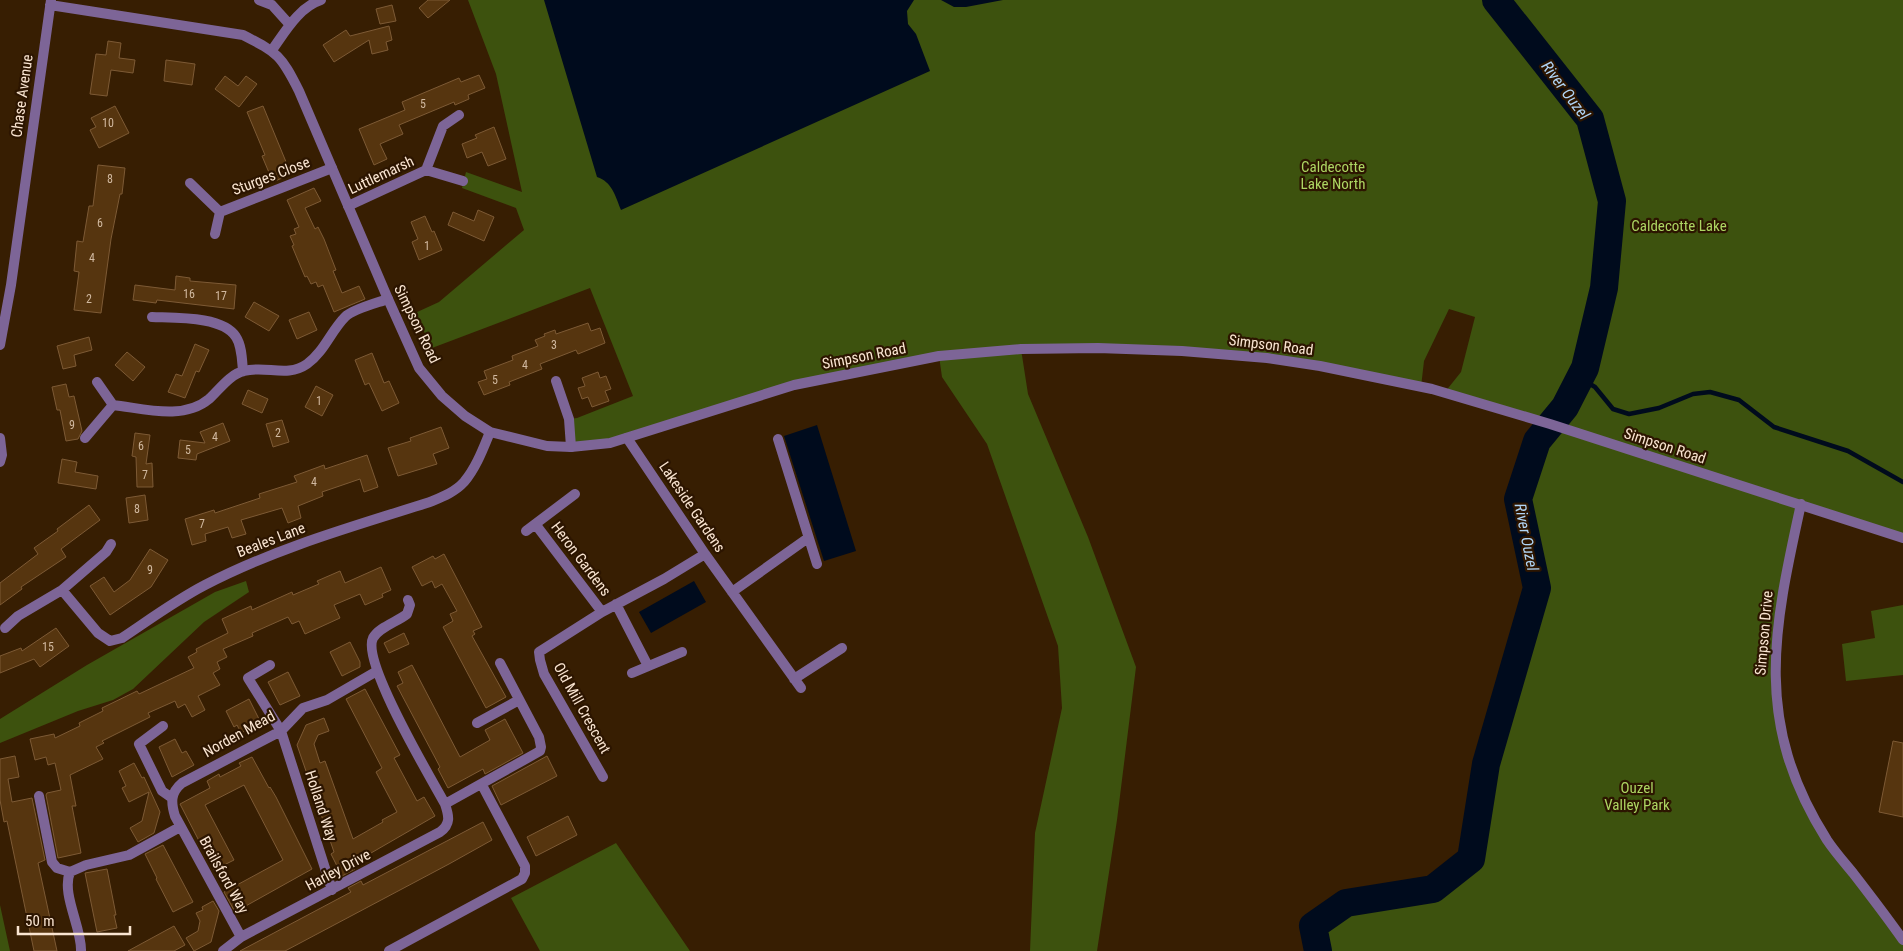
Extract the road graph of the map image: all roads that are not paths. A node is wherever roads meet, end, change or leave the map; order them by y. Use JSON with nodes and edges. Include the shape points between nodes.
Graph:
{"nodes":[{"id":1,"x":259,"y":0,"type":"edge"},
{"id":2,"x":321,"y":0,"type":"edge"},
{"id":3,"x":51,"y":2,"type":"edge"},
{"id":4,"x":290,"y":25,"type":"junction"},
{"id":5,"x":272,"y":50,"type":"junction"},
{"id":6,"x":459,"y":115,"type":"dead end"},
{"id":7,"x":332,"y":168,"type":"junction"},
{"id":8,"x":426,"y":170,"type":"junction"},
{"id":9,"x":463,"y":181,"type":"dead end"},
{"id":10,"x":190,"y":183,"type":"dead end"},
{"id":11,"x":348,"y":206,"type":"junction"},
{"id":12,"x":220,"y":212,"type":"junction"},
{"id":13,"x":215,"y":234,"type":"dead end"},
{"id":14,"x":388,"y":299,"type":"junction"},
{"id":15,"x":152,"y":316,"type":"dead end"},
{"id":16,"x":2,"y":317,"type":"edge"},
{"id":17,"x":0,"y":344,"type":"edge"},
{"id":18,"x":243,"y":371,"type":"junction"},
{"id":19,"x":556,"y":381,"type":"dead end"},
{"id":20,"x":97,"y":382,"type":"dead end"},
{"id":21,"x":113,"y":405,"type":"junction"},
{"id":22,"x":490,"y":432,"type":"junction"},
{"id":23,"x":0,"y":438,"type":"edge"},
{"id":24,"x":85,"y":438,"type":"dead end"},
{"id":25,"x":627,"y":438,"type":"junction"},
{"id":26,"x":778,"y":439,"type":"dead end"},
{"id":27,"x":570,"y":447,"type":"junction"},
{"id":28,"x":0,"y":462,"type":"edge"},
{"id":29,"x":576,"y":494,"type":"dead end"},
{"id":30,"x":1801,"y":504,"type":"junction"},
{"id":31,"x":536,"y":525,"type":"junction"},
{"id":32,"x":526,"y":531,"type":"dead end"},
{"id":33,"x":808,"y":538,"type":"junction"},
{"id":34,"x":1903,"y":538,"type":"edge"},
{"id":35,"x":111,"y":544,"type":"dead end"},
{"id":36,"x":705,"y":554,"type":"junction"},
{"id":37,"x":817,"y":564,"type":"dead end"},
{"id":38,"x":62,"y":590,"type":"junction"},
{"id":39,"x":732,"y":592,"type":"junction"},
{"id":40,"x":408,"y":600,"type":"dead end"},
{"id":41,"x":616,"y":604,"type":"junction"},
{"id":42,"x":602,"y":612,"type":"junction"},
{"id":43,"x":5,"y":628,"type":"dead end"},
{"id":44,"x":842,"y":648,"type":"dead end"},
{"id":45,"x":682,"y":652,"type":"dead end"},
{"id":46,"x":500,"y":663,"type":"dead end"},
{"id":47,"x":270,"y":666,"type":"dead end"},
{"id":48,"x":648,"y":666,"type":"junction"},
{"id":49,"x":377,"y":671,"type":"junction"},
{"id":50,"x":632,"y":672,"type":"dead end"},
{"id":51,"x":794,"y":679,"type":"junction"},
{"id":52,"x":801,"y":688,"type":"dead end"},
{"id":53,"x":519,"y":700,"type":"junction"},
{"id":54,"x":477,"y":724,"type":"dead end"},
{"id":55,"x":163,"y":726,"type":"dead end"},
{"id":56,"x":281,"y":731,"type":"junction"},
{"id":57,"x":603,"y":777,"type":"dead end"},
{"id":58,"x":482,"y":785,"type":"junction"},
{"id":59,"x":39,"y":796,"type":"dead end"},
{"id":60,"x":172,"y":798,"type":"junction"},
{"id":61,"x":445,"y":804,"type":"junction"},
{"id":62,"x":180,"y":827,"type":"junction"},
{"id":63,"x":70,"y":872,"type":"junction"},
{"id":64,"x":332,"y":890,"type":"junction"},
{"id":65,"x":241,"y":937,"type":"junction"},
{"id":66,"x":1903,"y":940,"type":"edge"},
{"id":67,"x":81,"y":951,"type":"edge"},
{"id":68,"x":223,"y":951,"type":"edge"},
{"id":69,"x":389,"y":951,"type":"edge"}],
"edges":[{"from":1,"to":4,"type":"street","via":[[272,5]]},
{"from":2,"to":4,"type":"street","via":[[311,3]]},
{"from":3,"to":5,"type":"street","name":"Simpson Road","via":[[243,35]]},
{"from":3,"to":16,"type":"street","name":"Chase Avenue","via":[[11,285]]},
{"from":4,"to":5,"type":"street"},
{"from":5,"to":7,"type":"street","name":"Simpson Road","via":[[286,64]]},
{"from":6,"to":8,"type":"street","name":"Luttlemarsh","via":[[443,126]]},
{"from":7,"to":11,"type":"street","name":"Simpson Road"},
{"from":7,"to":12,"type":"street","name":"Sturges Close"},
{"from":8,"to":9,"type":"street","name":"Luttlemarsh"},
{"from":8,"to":11,"type":"street","name":"Luttlemarsh"},
{"from":10,"to":12,"type":"street","name":"Sturges Close"},
{"from":11,"to":14,"type":"street","name":"Simpson Road"},
{"from":12,"to":13,"type":"street","name":"Sturges Close"},
{"from":14,"to":18,"type":"street","via":[[346,315],[317,356],[298,370]]},
{"from":14,"to":22,"type":"street","name":"Simpson Road","via":[[419,368],[442,396]]},
{"from":15,"to":18,"type":"street","via":[[213,322],[228,328],[237,338]]},
{"from":16,"to":17,"type":"street","name":"Chase Avenue"},
{"from":18,"to":21,"type":"street","via":[[191,410],[172,412]]},
{"from":19,"to":27,"type":"street","via":[[569,419]]},
{"from":20,"to":21,"type":"street"},
{"from":21,"to":24,"type":"street"},
{"from":22,"to":27,"type":"street","name":"Simpson Road","via":[[547,446]]},
{"from":22,"to":38,"type":"street","name":"Beales Lane","via":[[464,482],[448,494],[242,567],[204,586],[122,638],[110,641],[98,633]]},
{"from":23,"to":28,"type":"street"},
{"from":25,"to":27,"type":"street","name":"Simpson Road"},
{"from":25,"to":30,"type":"street","name":"Simpson Road","via":[[794,385],[939,356],[1021,349],[1182,351],[1267,358],[1421,386]]},
{"from":25,"to":36,"type":"street","name":"Lakeside Gardens"},
{"from":26,"to":33,"type":"street"},
{"from":29,"to":31,"type":"street","name":"Heron Gardens"},
{"from":30,"to":34,"type":"street","name":"Simpson Road"},
{"from":30,"to":66,"type":"street","name":"Simpson Drive","via":[[1786,568],[1775,655],[1778,721],[1795,778],[1828,841]]},
{"from":31,"to":32,"type":"street","name":"Heron Gardens"},
{"from":31,"to":42,"type":"street","name":"Heron Gardens"},
{"from":33,"to":37,"type":"street"},
{"from":33,"to":39,"type":"street"},
{"from":35,"to":38,"type":"street"},
{"from":36,"to":39,"type":"street","name":"Lakeside Gardens"},
{"from":36,"to":41,"type":"street","name":"Old Mill Crescent"},
{"from":38,"to":43,"type":"street","via":[[18,616]]},
{"from":39,"to":51,"type":"street","name":"Lakeside Gardens"},
{"from":40,"to":49,"type":"street","name":"Harley Drive","via":[[407,614],[374,636],[372,649]]},
{"from":41,"to":42,"type":"street","name":"Old Mill Crescent"},
{"from":41,"to":48,"type":"street"},
{"from":42,"to":57,"type":"street","name":"Old Mill Crescent","via":[[540,652],[540,660],[544,674]]},
{"from":44,"to":51,"type":"street"},
{"from":45,"to":48,"type":"street"},
{"from":46,"to":53,"type":"street"},
{"from":47,"to":56,"type":"street","name":"Holland Way","via":[[248,678]]},
{"from":48,"to":50,"type":"street"},
{"from":49,"to":56,"type":"street","name":"Norden Mead","via":[[327,700],[303,708]]},
{"from":49,"to":61,"type":"street","name":"Harley Drive"},
{"from":51,"to":52,"type":"street","name":"Lakeside Gardens"},
{"from":53,"to":54,"type":"street"},
{"from":53,"to":58,"type":"street","via":[[539,737],[540,751]]},
{"from":55,"to":60,"type":"street","via":[[139,744],[162,791]]},
{"from":56,"to":60,"type":"street","name":"Norden Mead","via":[[182,783]]},
{"from":56,"to":64,"type":"street","name":"Holland Way"},
{"from":58,"to":61,"type":"street"},
{"from":58,"to":69,"type":"street","via":[[525,866],[522,879]]},
{"from":59,"to":63,"type":"street","via":[[52,862],[57,868]]},
{"from":60,"to":62,"type":"street","via":[[172,808]]},
{"from":61,"to":64,"type":"street","name":"Harley Drive","via":[[449,819],[443,830]]},
{"from":62,"to":63,"type":"street","via":[[129,854]]},
{"from":62,"to":65,"type":"street","name":"Brailsford Way"},
{"from":63,"to":67,"type":"street","via":[[70,897]]},
{"from":64,"to":65,"type":"street","name":"Harley Drive"},
{"from":65,"to":68,"type":"street","name":"Harley Drive"}]}
